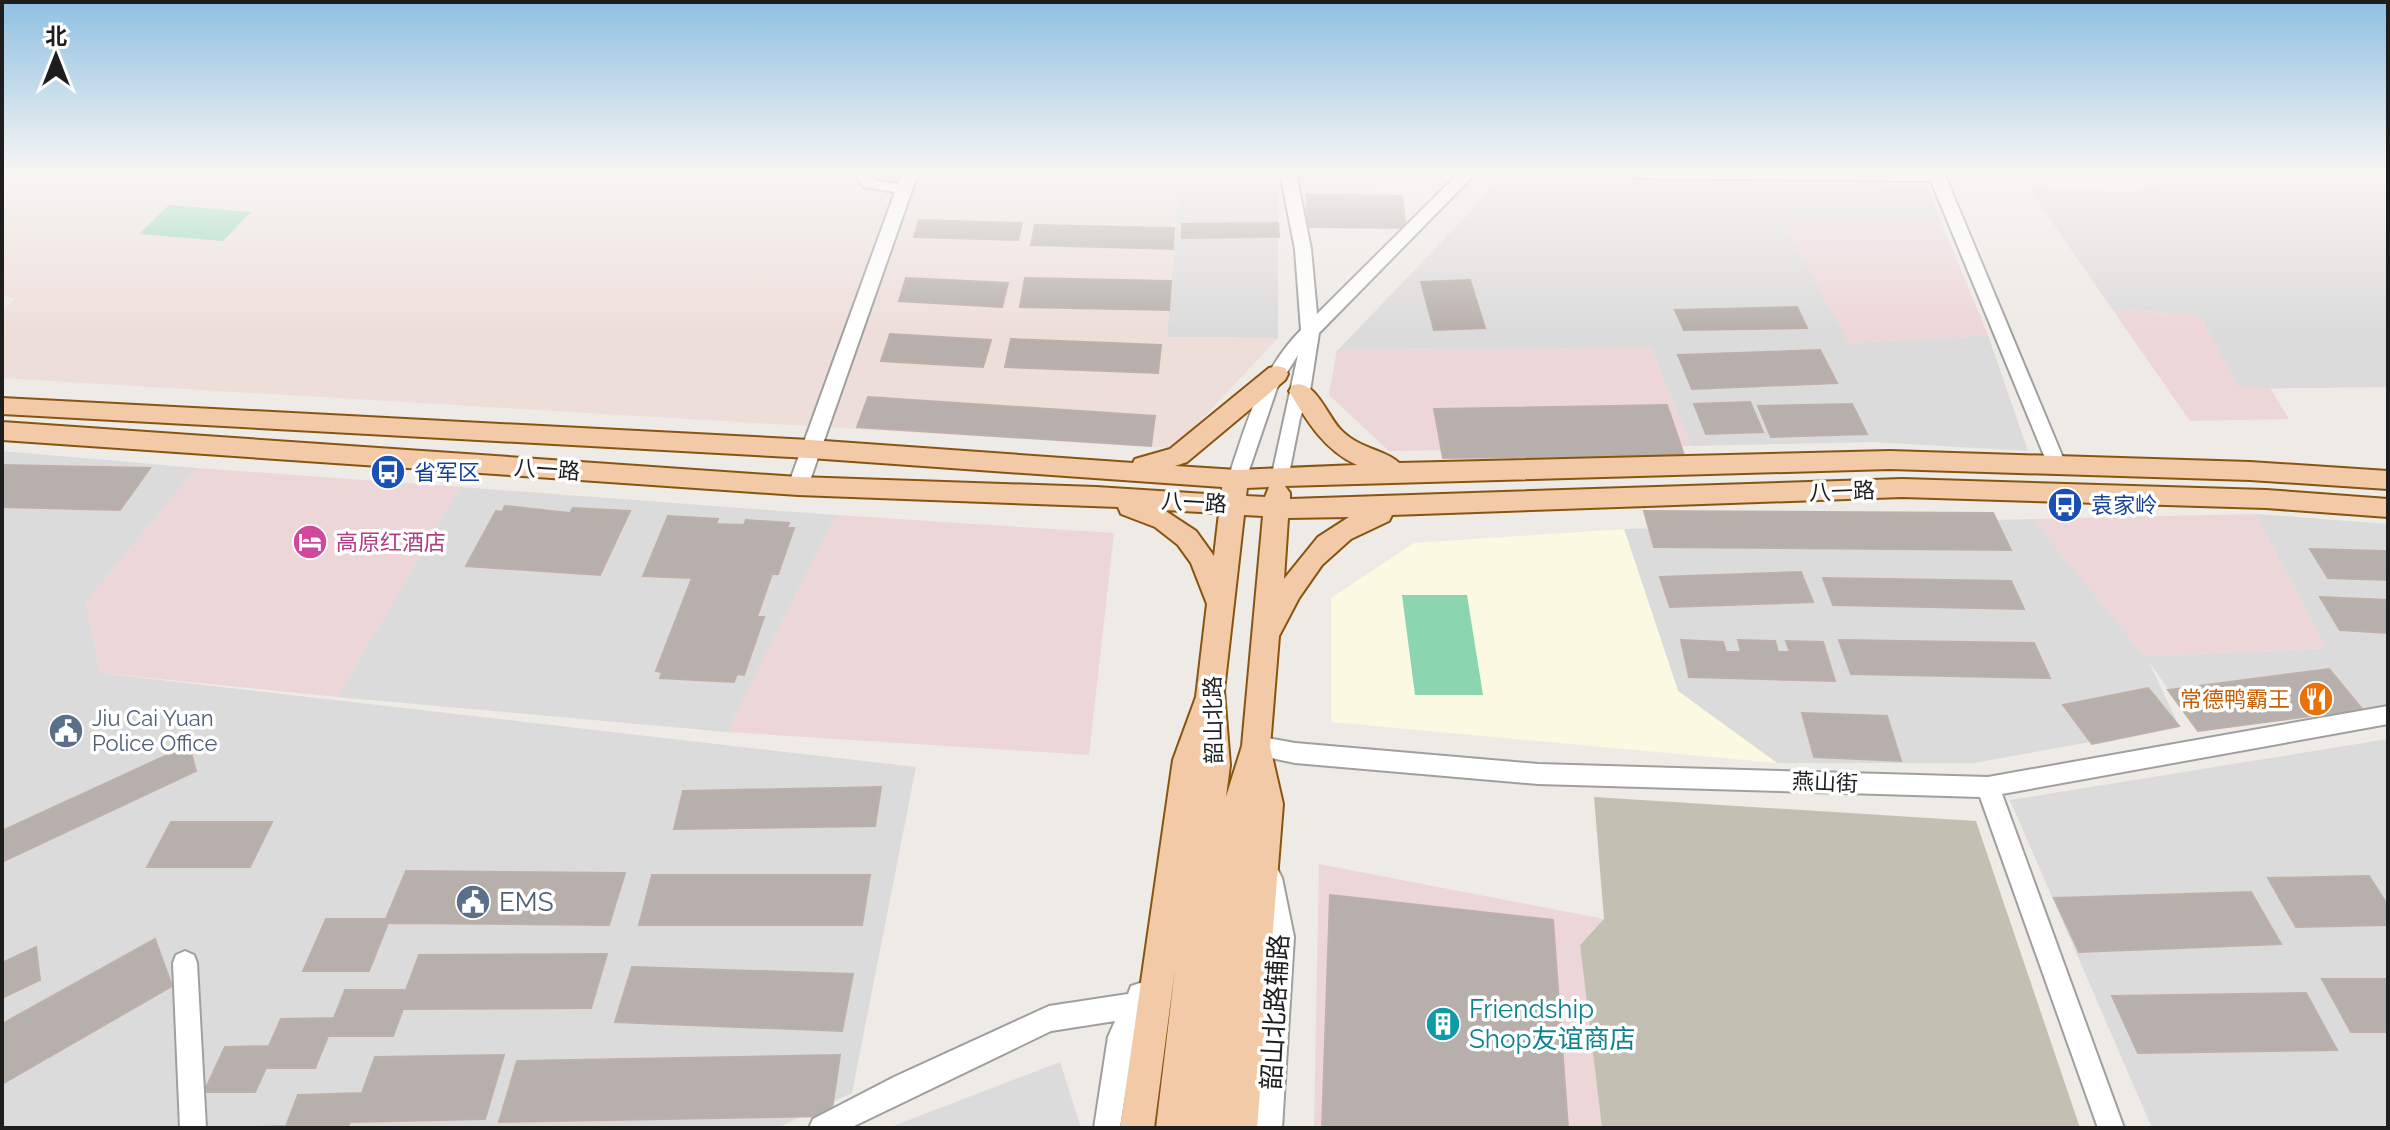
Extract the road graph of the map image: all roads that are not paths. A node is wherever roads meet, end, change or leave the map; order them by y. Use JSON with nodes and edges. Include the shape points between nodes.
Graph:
{"nodes":[{"id":1,"x":891,"y":226,"type":"edge"},
{"id":2,"x":1298,"y":226,"type":"edge"},
{"id":3,"x":1416,"y":226,"type":"edge"},
{"id":4,"x":1958,"y":226,"type":"edge"},
{"id":5,"x":1310,"y":332,"type":"junction"},
{"id":6,"x":1277,"y":374,"type":"junction"},
{"id":7,"x":1301,"y":391,"type":"junction"},
{"id":8,"x":2,"y":406,"type":"edge"},
{"id":9,"x":2,"y":431,"type":"edge"},
{"id":10,"x":810,"y":449,"type":"junction"},
{"id":11,"x":2057,"y":465,"type":"junction"},
{"id":12,"x":1121,"y":471,"type":"junction"},
{"id":13,"x":1411,"y":471,"type":"junction"},
{"id":14,"x":2388,"y":480,"type":"edge"},
{"id":15,"x":798,"y":486,"type":"junction"},
{"id":16,"x":1234,"y":492,"type":"junction"},
{"id":17,"x":1278,"y":493,"type":"junction"},
{"id":18,"x":1096,"y":496,"type":"junction"},
{"id":19,"x":1414,"y":506,"type":"junction"},
{"id":20,"x":2388,"y":508,"type":"edge"},
{"id":21,"x":1219,"y":608,"type":"junction"},
{"id":22,"x":1263,"y":646,"type":"junction"},
{"id":23,"x":1210,"y":691,"type":"junction"},
{"id":24,"x":2388,"y":715,"type":"edge"},
{"id":25,"x":1256,"y":746,"type":"junction"},
{"id":26,"x":1988,"y":787,"type":"junction"},
{"id":27,"x":1264,"y":849,"type":"junction"},
{"id":28,"x":1161,"y":952,"type":"junction"},
{"id":29,"x":185,"y":963,"type":"dead end"},
{"id":30,"x":1136,"y":1005,"type":"junction"},
{"id":31,"x":193,"y":1128,"type":"edge"},
{"id":32,"x":822,"y":1128,"type":"edge"},
{"id":33,"x":1107,"y":1128,"type":"edge"},
{"id":34,"x":1137,"y":1128,"type":"edge"},
{"id":35,"x":1173,"y":1128,"type":"edge"},
{"id":36,"x":1206,"y":1128,"type":"edge"},
{"id":37,"x":1240,"y":1128,"type":"edge"},
{"id":38,"x":1269,"y":1128,"type":"edge"},
{"id":39,"x":2111,"y":1128,"type":"edge"}],
"edges":[{"from":1,"to":10,"type":"street"},
{"from":2,"to":5,"type":"street"},
{"from":3,"to":5,"type":"street","name":"韶山北路"},
{"from":4,"to":11,"type":"street"},
{"from":5,"to":6,"type":"street","name":"韶山北路"},
{"from":5,"to":7,"type":"street","name":"韶山北路"},
{"from":6,"to":12,"type":"main road","via":[[1178,456]]},
{"from":6,"to":16,"type":"street","name":"韶山北路","via":[[1268,387]]},
{"from":7,"to":13,"type":"main road","via":[[1343,447],[1361,458]]},
{"from":7,"to":17,"type":"street","name":"韶山北路"},
{"from":8,"to":10,"type":"main road","name":"八一路"},
{"from":9,"to":15,"type":"main road","name":"八一路"},
{"from":10,"to":12,"type":"main road","name":"八一路"},
{"from":10,"to":15,"type":"street"},
{"from":11,"to":13,"type":"main road","name":"八一路","via":[[1890,460]]},
{"from":11,"to":14,"type":"main road","name":"八一路"},
{"from":12,"to":16,"type":"main road","name":"八一路"},
{"from":13,"to":17,"type":"main road","name":"八一路"},
{"from":15,"to":18,"type":"main road","name":"八一路"},
{"from":16,"to":17,"type":"main road","name":"八一路"},
{"from":16,"to":18,"type":"main road","name":"八一路"},
{"from":16,"to":21,"type":"main road","name":"韶山北路"},
{"from":17,"to":19,"type":"main road","name":"八一路"},
{"from":17,"to":22,"type":"main road","name":"韶山北路"},
{"from":18,"to":21,"type":"main road","via":[[1178,527],[1206,566]]},
{"from":19,"to":20,"type":"main road","name":"八一路","via":[[1902,488]]},
{"from":19,"to":22,"type":"main road","via":[[1349,527],[1314,554],[1293,583]]},
{"from":21,"to":23,"type":"main road","name":"韶山北路"},
{"from":22,"to":25,"type":"main road","name":"韶山北路"},
{"from":23,"to":28,"type":"main road","via":[[1188,760]]},
{"from":23,"to":35,"type":"main road","name":"韶山北路","via":[[1215,765]]},
{"from":24,"to":26,"type":"street","name":"燕山街"},
{"from":25,"to":26,"type":"street","name":"燕山街","via":[[1538,774]]},
{"from":25,"to":27,"type":"main road","via":[[1268,804]]},
{"from":25,"to":36,"type":"main road","name":"韶山北路","via":[[1240,800]]},
{"from":26,"to":39,"type":"street"},
{"from":27,"to":37,"type":"main road"},
{"from":27,"to":38,"type":"street","name":"韶山北路辅路","via":[[1282,937]]},
{"from":28,"to":30,"type":"street"},
{"from":28,"to":34,"type":"main road"},
{"from":29,"to":31,"type":"street"},
{"from":30,"to":32,"type":"street","via":[[1049,1019]]},
{"from":30,"to":33,"type":"street","via":[[1121,1037]]}]}
